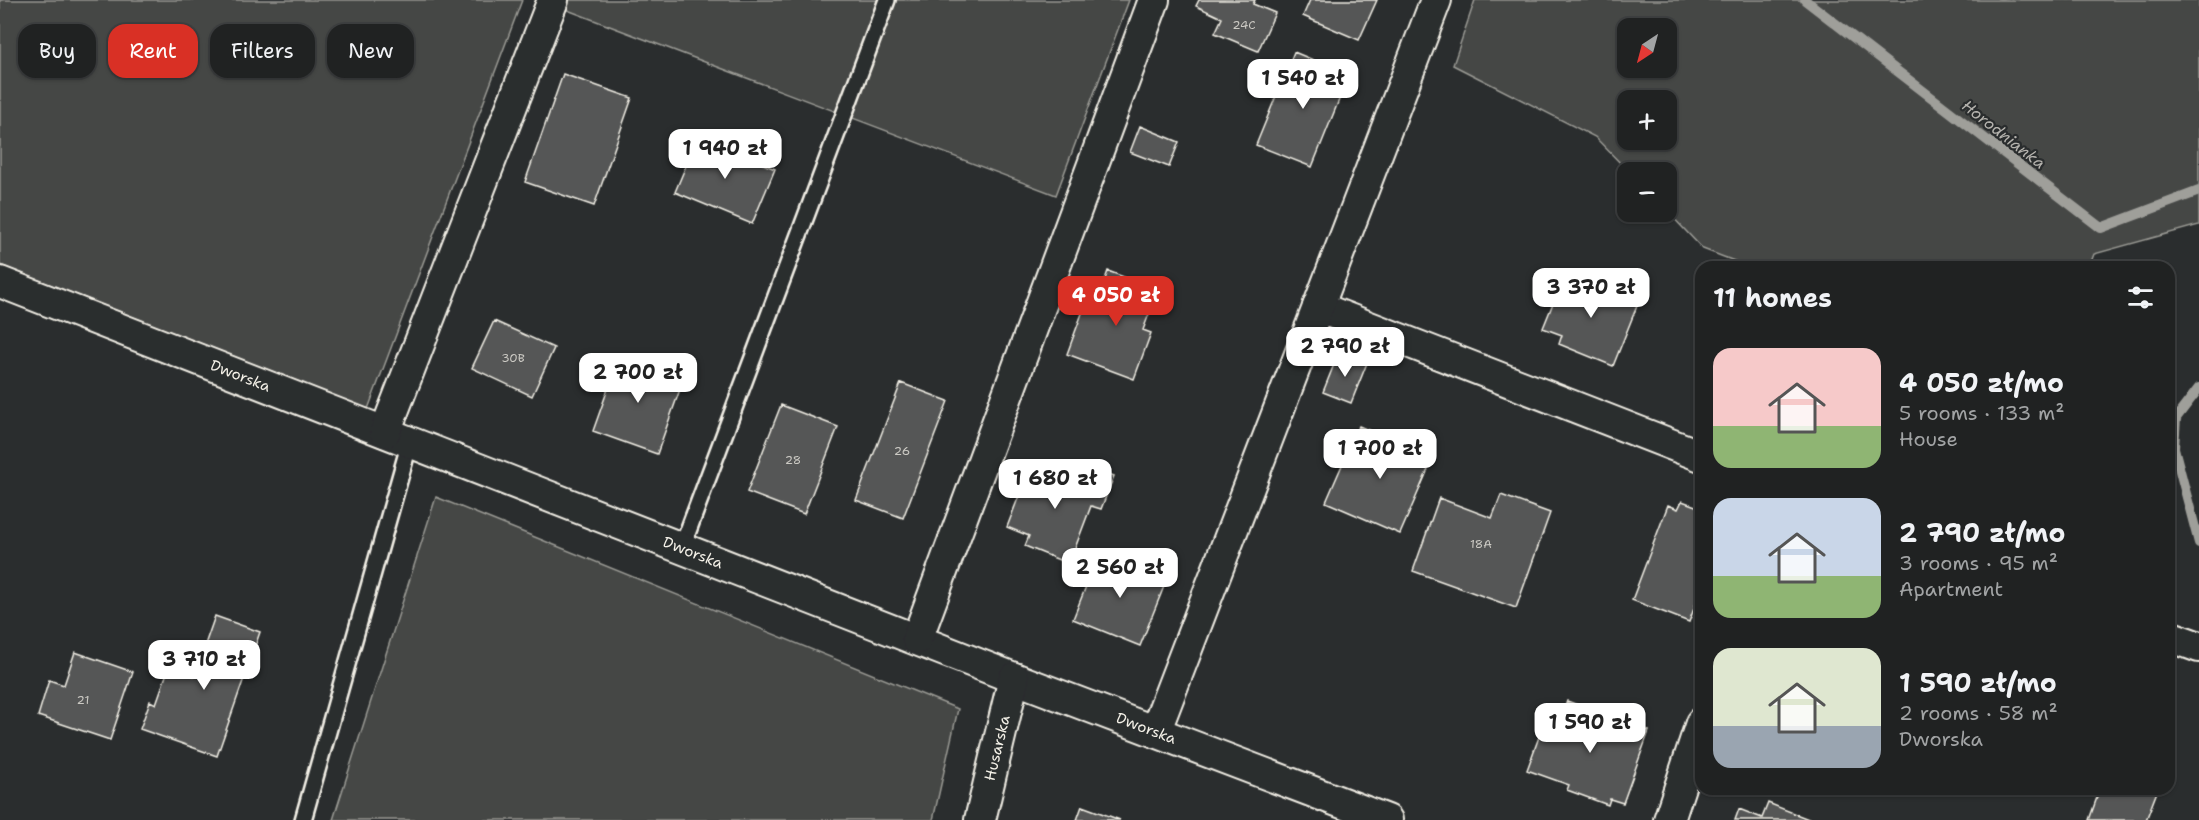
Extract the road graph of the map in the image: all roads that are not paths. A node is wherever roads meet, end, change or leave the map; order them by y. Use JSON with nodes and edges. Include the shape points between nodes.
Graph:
{"nodes":[{"id":1,"x":553,"y":0,"type":"edge"},
{"id":2,"x":887,"y":0,"type":"edge"},
{"id":3,"x":1154,"y":0,"type":"edge"},
{"id":4,"x":1436,"y":0,"type":"edge"},
{"id":5,"x":0,"y":282,"type":"edge"},
{"id":6,"x":1318,"y":307,"type":"junction"},
{"id":7,"x":398,"y":437,"type":"junction"},
{"id":8,"x":1695,"y":454,"type":"edge"},
{"id":9,"x":682,"y":547,"type":"junction"},
{"id":10,"x":2175,"y":638,"type":"edge"},
{"id":11,"x":917,"y":639,"type":"junction"},
{"id":12,"x":2199,"y":647,"type":"edge"},
{"id":13,"x":1014,"y":678,"type":"junction"},
{"id":14,"x":1155,"y":732,"type":"junction"},
{"id":15,"x":1695,"y":741,"type":"edge"},
{"id":16,"x":303,"y":820,"type":"edge"},
{"id":17,"x":980,"y":820,"type":"edge"},
{"id":18,"x":1387,"y":820,"type":"edge"},
{"id":19,"x":1669,"y":820,"type":"edge"}],
"edges":[{"from":1,"to":7,"type":"street"},
{"from":2,"to":9,"type":"lane"},
{"from":3,"to":11,"type":"street"},
{"from":4,"to":6,"type":"street"},
{"from":5,"to":7,"type":"street","name":"Dworska"},
{"from":6,"to":8,"type":"street"},
{"from":6,"to":14,"type":"street"},
{"from":7,"to":9,"type":"street","name":"Dworska"},
{"from":7,"to":16,"type":"lane"},
{"from":9,"to":11,"type":"street","name":"Dworska"},
{"from":10,"to":12,"type":"street"},
{"from":11,"to":13,"type":"street","name":"Dworska"},
{"from":13,"to":14,"type":"street","name":"Dworska"},
{"from":13,"to":17,"type":"street","name":"Husarska"},
{"from":14,"to":18,"type":"street","name":"Dworska"},
{"from":15,"to":19,"type":"street"}]}
